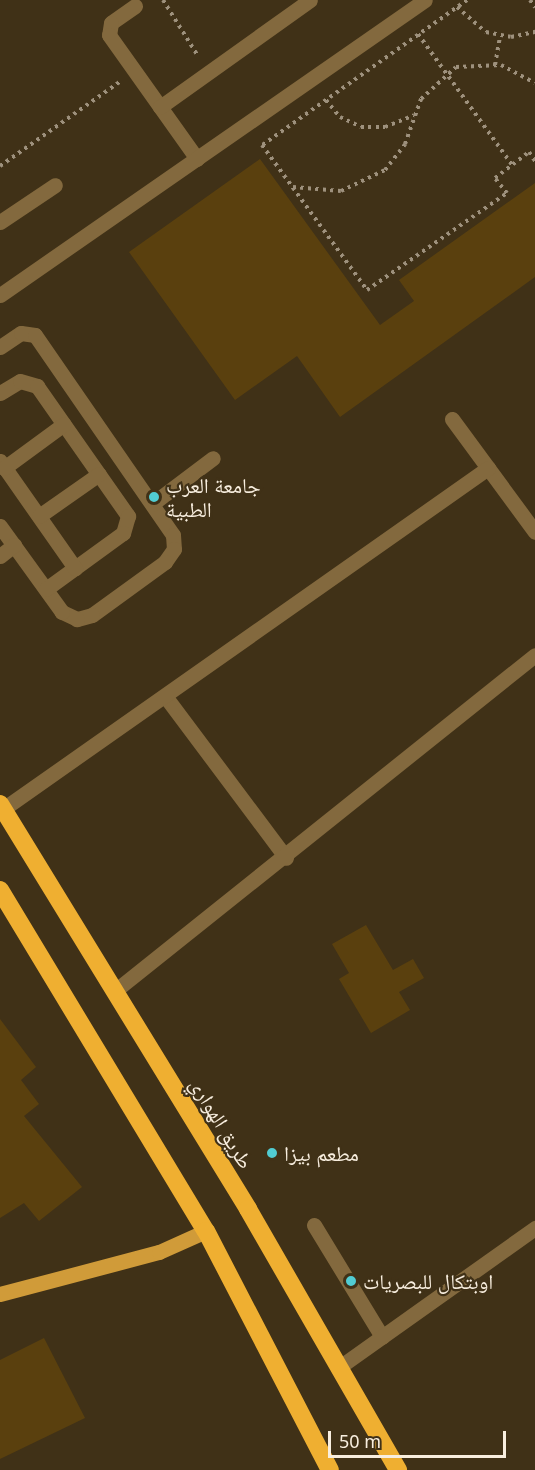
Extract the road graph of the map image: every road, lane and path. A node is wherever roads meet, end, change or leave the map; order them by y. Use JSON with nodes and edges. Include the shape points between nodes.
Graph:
{"nodes":[{"id":1,"x":163,"y":0,"type":"edge"},
{"id":2,"x":310,"y":0,"type":"edge"},
{"id":3,"x":425,"y":0,"type":"edge"},
{"id":4,"x":467,"y":0,"type":"edge"},
{"id":5,"x":530,"y":0,"type":"edge"},
{"id":6,"x":135,"y":6,"type":"dead end"},
{"id":7,"x":457,"y":7,"type":"junction"},
{"id":8,"x":535,"y":7,"type":"edge"},
{"id":9,"x":405,"y":14,"type":"junction"},
{"id":10,"x":535,"y":32,"type":"edge"},
{"id":11,"x":419,"y":34,"type":"junction"},
{"id":12,"x":500,"y":36,"type":"junction"},
{"id":13,"x":495,"y":65,"type":"junction"},
{"id":14,"x":134,"y":71,"type":"junction"},
{"id":15,"x":208,"y":72,"type":"junction"},
{"id":16,"x":446,"y":73,"type":"junction"},
{"id":17,"x":535,"y":83,"type":"edge"},
{"id":18,"x":326,"y":100,"type":"junction"},
{"id":19,"x":160,"y":107,"type":"junction"},
{"id":20,"x":414,"y":114,"type":"junction"},
{"id":21,"x":197,"y":159,"type":"junction"},
{"id":22,"x":535,"y":161,"type":"edge"},
{"id":23,"x":512,"y":165,"type":"junction"},
{"id":24,"x":0,"y":166,"type":"edge"},
{"id":25,"x":55,"y":185,"type":"dead end"},
{"id":26,"x":292,"y":188,"type":"junction"},
{"id":27,"x":0,"y":222,"type":"edge"},
{"id":28,"x":0,"y":295,"type":"edge"},
{"id":29,"x":0,"y":347,"type":"edge"},
{"id":30,"x":0,"y":393,"type":"edge"},
{"id":31,"x":452,"y":418,"type":"dead end"},
{"id":32,"x":64,"y":424,"type":"junction"},
{"id":33,"x":213,"y":458,"type":"dead end"},
{"id":34,"x":2,"y":465,"type":"edge"},
{"id":35,"x":488,"y":468,"type":"junction"},
{"id":36,"x":99,"y":474,"type":"junction"},
{"id":37,"x":152,"y":504,"type":"junction"},
{"id":38,"x":39,"y":516,"type":"junction"},
{"id":39,"x":0,"y":526,"type":"edge"},
{"id":40,"x":535,"y":532,"type":"edge"},
{"id":41,"x":14,"y":545,"type":"junction"},
{"id":42,"x":0,"y":556,"type":"edge"},
{"id":43,"x":75,"y":568,"type":"junction"},
{"id":44,"x":46,"y":589,"type":"junction"},
{"id":45,"x":535,"y":655,"type":"edge"},
{"id":46,"x":165,"y":696,"type":"junction"},
{"id":47,"x":2,"y":807,"type":"edge"},
{"id":48,"x":286,"y":858,"type":"junction"},
{"id":49,"x":0,"y":890,"type":"edge"},
{"id":50,"x":116,"y":990,"type":"junction"},
{"id":51,"x":314,"y":1225,"type":"dead end"},
{"id":52,"x":535,"y":1228,"type":"edge"},
{"id":53,"x":206,"y":1231,"type":"junction"},
{"id":54,"x":0,"y":1294,"type":"edge"},
{"id":55,"x":382,"y":1337,"type":"junction"},
{"id":56,"x":338,"y":1368,"type":"junction"},
{"id":57,"x":330,"y":1470,"type":"edge"},
{"id":58,"x":398,"y":1470,"type":"edge"}],
"edges":[{"from":1,"to":15,"type":"path"},
{"from":2,"to":15,"type":"street"},
{"from":3,"to":9,"type":"street"},
{"from":4,"to":7,"type":"path"},
{"from":5,"to":8,"type":"path"},
{"from":6,"to":14,"type":"street","via":[[109,29]]},
{"from":7,"to":11,"type":"path"},
{"from":7,"to":12,"type":"path","via":[[475,26]]},
{"from":9,"to":11,"type":"path"},
{"from":9,"to":21,"type":"street"},
{"from":10,"to":12,"type":"path"},
{"from":11,"to":16,"type":"path"},
{"from":11,"to":18,"type":"path"},
{"from":12,"to":13,"type":"path"},
{"from":13,"to":16,"type":"path","via":[[471,63]]},
{"from":13,"to":17,"type":"path"},
{"from":14,"to":19,"type":"street"},
{"from":14,"to":24,"type":"path"},
{"from":15,"to":19,"type":"street"},
{"from":16,"to":20,"type":"path","via":[[430,87]]},
{"from":16,"to":23,"type":"path"},
{"from":18,"to":20,"type":"path","via":[[340,117],[361,127],[385,127]]},
{"from":18,"to":26,"type":"path","via":[[262,146]]},
{"from":19,"to":21,"type":"street"},
{"from":20,"to":26,"type":"path","via":[[400,152],[372,179],[341,191]]},
{"from":21,"to":28,"type":"street"},
{"from":22,"to":23,"type":"path","via":[[529,152]]},
{"from":23,"to":26,"type":"path","via":[[495,178],[507,193],[367,290]]},
{"from":25,"to":27,"type":"street"},
{"from":29,"to":37,"type":"street","via":[[21,333],[35,335]]},
{"from":30,"to":32,"type":"street","via":[[20,381],[32,382]]},
{"from":31,"to":35,"type":"street"},
{"from":32,"to":34,"type":"street"},
{"from":32,"to":36,"type":"street"},
{"from":33,"to":37,"type":"street"},
{"from":34,"to":38,"type":"street"},
{"from":35,"to":40,"type":"street"},
{"from":35,"to":46,"type":"street"},
{"from":36,"to":38,"type":"street"},
{"from":36,"to":43,"type":"street","via":[[128,523],[123,533]]},
{"from":37,"to":44,"type":"street","via":[[173,535],[174,549],[165,562],[85,619],[62,612]]},
{"from":38,"to":43,"type":"street"},
{"from":39,"to":41,"type":"street"},
{"from":41,"to":42,"type":"street"},
{"from":41,"to":44,"type":"street"},
{"from":43,"to":44,"type":"street"},
{"from":45,"to":48,"type":"street"},
{"from":46,"to":47,"type":"street"},
{"from":46,"to":48,"type":"street"},
{"from":47,"to":50,"type":"highway","name":"طريق الهواري"},
{"from":48,"to":50,"type":"street"},
{"from":49,"to":53,"type":"highway"},
{"from":50,"to":56,"type":"highway","name":"طريق الهواري"},
{"from":51,"to":55,"type":"street"},
{"from":52,"to":55,"type":"street"},
{"from":53,"to":54,"type":"main road","via":[[159,1252]]},
{"from":53,"to":57,"type":"highway"},
{"from":55,"to":56,"type":"street"},
{"from":56,"to":58,"type":"highway","name":"طريق الهواري"}]}
